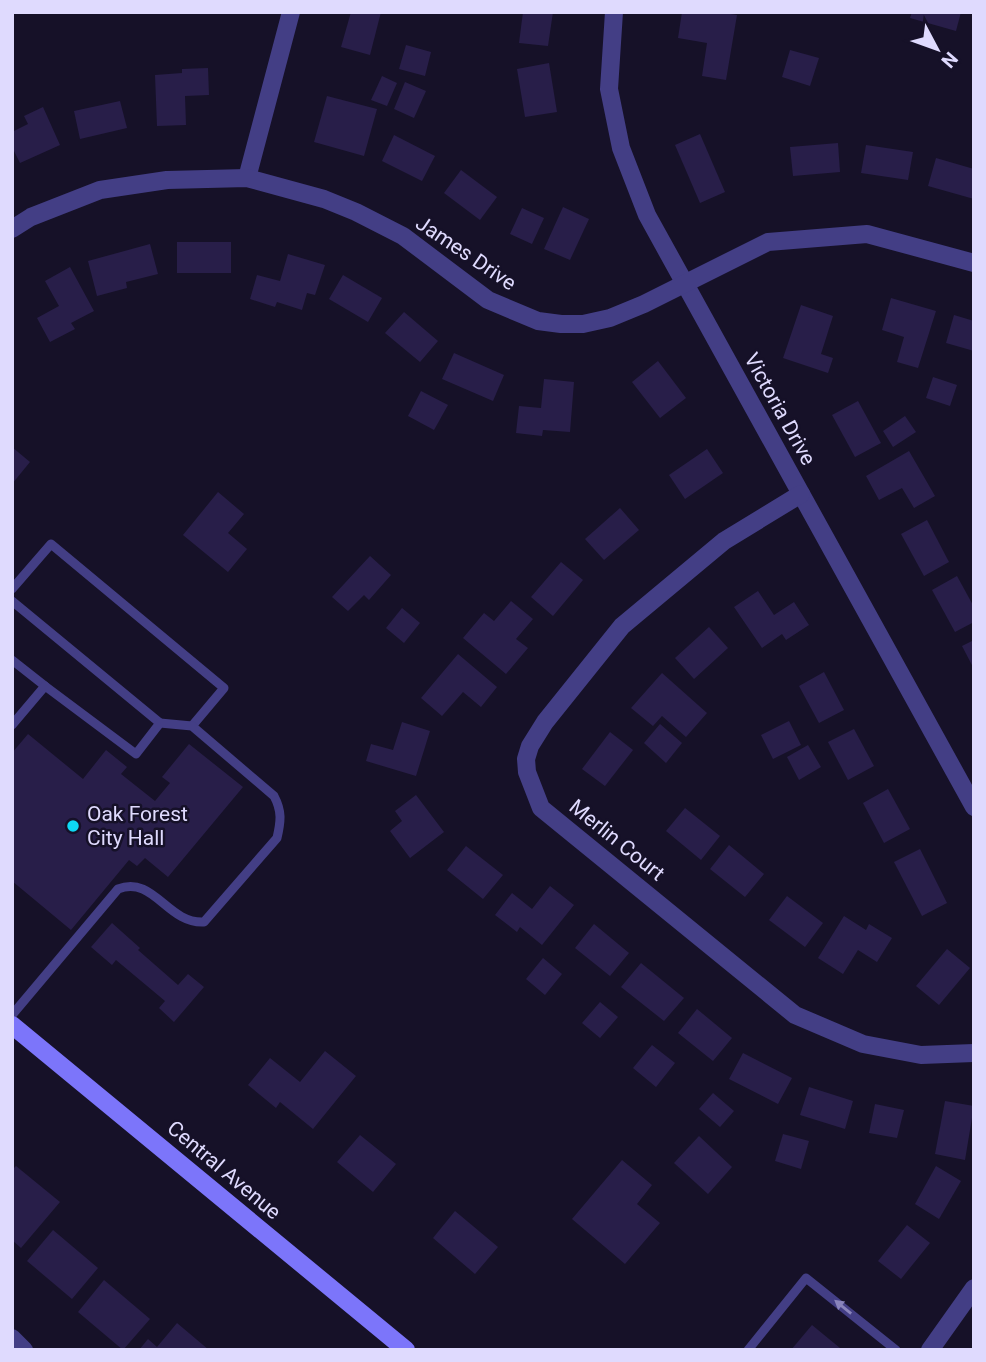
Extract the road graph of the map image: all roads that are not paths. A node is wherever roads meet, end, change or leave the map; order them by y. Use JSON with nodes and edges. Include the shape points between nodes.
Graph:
{"nodes":[{"id":1,"x":291,"y":12,"type":"edge"},
{"id":2,"x":614,"y":12,"type":"edge"},
{"id":3,"x":247,"y":178,"type":"junction"},
{"id":4,"x":12,"y":229,"type":"edge"},
{"id":5,"x":974,"y":263,"type":"edge"},
{"id":6,"x":684,"y":284,"type":"junction"},
{"id":7,"x":801,"y":494,"type":"junction"},
{"id":8,"x":12,"y":589,"type":"edge"},
{"id":9,"x":12,"y":601,"type":"edge"},
{"id":10,"x":12,"y":660,"type":"edge"},
{"id":11,"x":45,"y":686,"type":"junction"},
{"id":12,"x":160,"y":723,"type":"junction"},
{"id":13,"x":12,"y":725,"type":"edge"},
{"id":14,"x":192,"y":726,"type":"junction"},
{"id":15,"x":974,"y":807,"type":"edge"},
{"id":16,"x":12,"y":1015,"type":"edge"},
{"id":17,"x":12,"y":1025,"type":"edge"},
{"id":18,"x":974,"y":1053,"type":"edge"},
{"id":19,"x":974,"y":1288,"type":"edge"},
{"id":20,"x":12,"y":1338,"type":"edge"},
{"id":21,"x":24,"y":1350,"type":"edge"},
{"id":22,"x":406,"y":1350,"type":"edge"},
{"id":23,"x":748,"y":1350,"type":"edge"},
{"id":24,"x":896,"y":1350,"type":"edge"},
{"id":25,"x":930,"y":1350,"type":"edge"}],
"edges":[{"from":1,"to":3,"type":"street"},
{"from":2,"to":6,"type":"street","name":"Victoria Drive","via":[[610,89],[621,148],[647,215]]},
{"from":3,"to":4,"type":"street","name":"James Drive","via":[[167,180],[100,190]]},
{"from":3,"to":6,"type":"street","name":"James Drive","via":[[355,212],[403,236],[488,300],[538,321],[583,324],[610,318]]},
{"from":5,"to":6,"type":"street","name":"James Drive","via":[[867,234],[768,242]]},
{"from":6,"to":7,"type":"street","name":"Victoria Drive"},
{"from":7,"to":15,"type":"street","name":"Victoria Drive"},
{"from":7,"to":18,"type":"street","name":"Merlin Court","via":[[724,541],[622,626],[545,722],[530,746],[527,772],[541,808],[794,1015],[863,1044],[921,1055]]},
{"from":8,"to":14,"type":"lane","via":[[51,544],[224,688]]},
{"from":9,"to":12,"type":"lane"},
{"from":10,"to":11,"type":"lane"},
{"from":11,"to":12,"type":"lane","via":[[136,754]]},
{"from":11,"to":13,"type":"lane"},
{"from":12,"to":14,"type":"lane"},
{"from":14,"to":16,"type":"lane","via":[[274,796],[281,822],[277,838],[204,922],[190,923],[140,887],[118,889]]},
{"from":17,"to":22,"type":"street","name":"Central Avenue"},
{"from":19,"to":25,"type":"street"},
{"from":20,"to":21,"type":"street"},
{"from":24,"to":23,"type":"lane","one_way":true,"via":[[806,1278]]}]}
